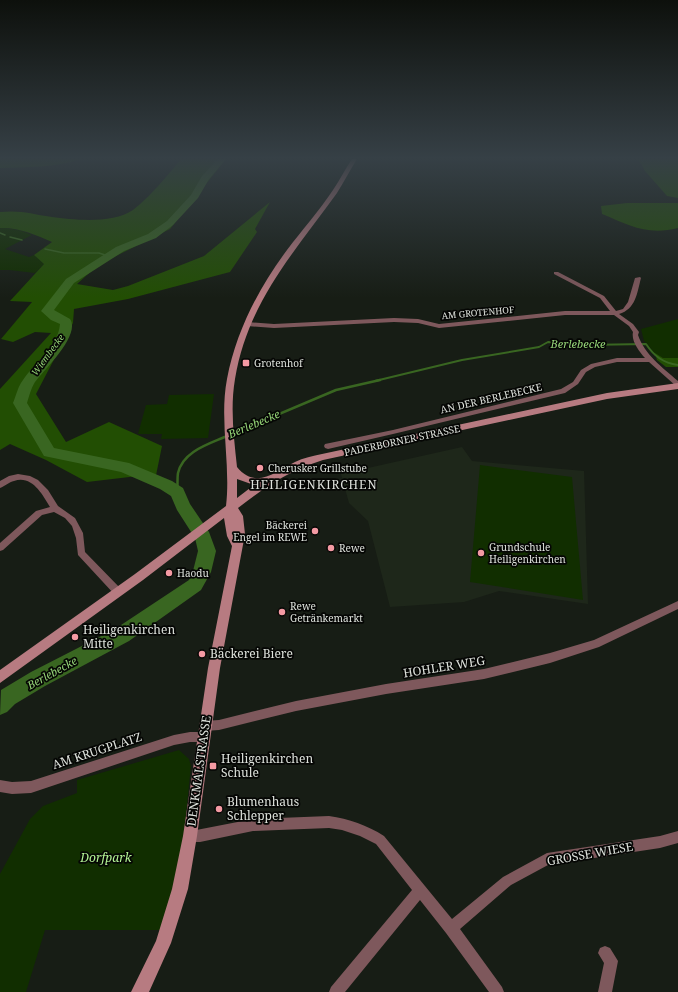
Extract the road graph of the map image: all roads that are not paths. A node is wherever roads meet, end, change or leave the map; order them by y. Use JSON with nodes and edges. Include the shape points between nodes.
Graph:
{"nodes":[{"id":1,"x":324,"y":205,"type":"edge"},
{"id":2,"x":556,"y":273,"type":"dead end"},
{"id":3,"x":638,"y":278,"type":"dead end"},
{"id":4,"x":615,"y":313,"type":"junction"},
{"id":5,"x":247,"y":324,"type":"junction"},
{"id":6,"x":650,"y":360,"type":"junction"},
{"id":7,"x":678,"y":385,"type":"edge"},
{"id":8,"x":328,"y":446,"type":"dead end"},
{"id":9,"x":232,"y":468,"type":"junction"},
{"id":10,"x":265,"y":482,"type":"junction"},
{"id":11,"x":0,"y":486,"type":"edge"},
{"id":12,"x":232,"y":507,"type":"junction"},
{"id":13,"x":55,"y":508,"type":"junction"},
{"id":14,"x":0,"y":548,"type":"edge"},
{"id":15,"x":118,"y":592,"type":"junction"},
{"id":16,"x":678,"y":605,"type":"edge"},
{"id":17,"x":0,"y":677,"type":"edge"},
{"id":18,"x":204,"y":731,"type":"junction"},
{"id":19,"x":0,"y":786,"type":"edge"},
{"id":20,"x":190,"y":836,"type":"junction"},
{"id":21,"x":678,"y":837,"type":"edge"},
{"id":22,"x":420,"y":890,"type":"junction"},
{"id":23,"x":451,"y":928,"type":"junction"},
{"id":24,"x":605,"y":953,"type":"dead end"},
{"id":25,"x":140,"y":992,"type":"edge"},
{"id":26,"x":336,"y":992,"type":"edge"},
{"id":27,"x":497,"y":992,"type":"edge"},
{"id":28,"x":605,"y":992,"type":"edge"}],
"edges":[{"from":1,"to":5,"type":"main road","name":"DENKMALSTRASSE","via":[[274,274]]},
{"from":2,"to":4,"type":"street","via":[[602,297]]},
{"from":3,"to":4,"type":"street","via":[[631,302],[625,310]]},
{"from":4,"to":5,"type":"street","name":"AM GROTENHOF","via":[[565,313],[439,326],[418,321],[394,320],[274,326]]},
{"from":4,"to":6,"type":"street","via":[[632,325],[636,332],[636,340]]},
{"from":5,"to":9,"type":"main road","name":"DENKMALSTRASSE","via":[[231,380],[228,425]]},
{"from":6,"to":7,"type":"street"},
{"from":6,"to":8,"type":"street","name":"AN DER BERLEBECKE","via":[[617,360],[593,365],[583,371],[576,383],[563,391]]},
{"from":7,"to":10,"type":"main road","name":"PADERBORNER STRASSE","via":[[607,396],[322,457],[300,464]]},
{"from":9,"to":10,"type":"main road","via":[[246,480]]},
{"from":9,"to":12,"type":"main road","name":"DENKMALSTRASSE"},
{"from":10,"to":12,"type":"main road","name":"PADERBORNER STRASSE"},
{"from":11,"to":13,"type":"street","via":[[14,476],[29,479],[45,491]]},
{"from":12,"to":15,"type":"main road","name":"PADERBORNER STRASSE"},
{"from":12,"to":18,"type":"main road","name":"DENKMALSTRASSE","via":[[230,528],[237,545]]},
{"from":13,"to":14,"type":"street","via":[[39,513]]},
{"from":13,"to":15,"type":"street","via":[[68,516],[80,534],[81,553]]},
{"from":15,"to":17,"type":"main road","name":"PADERBORNER STRASSE"},
{"from":16,"to":18,"type":"street","name":"HOHLER WEG","via":[[596,644],[550,658],[484,674],[296,706]]},
{"from":18,"to":19,"type":"street","name":"AM KRUGPLATZ","via":[[31,787]]},
{"from":18,"to":20,"type":"main road","name":"DENKMALSTRASSE"},
{"from":20,"to":22,"type":"street","via":[[252,825],[329,822],[339,824],[374,835]]},
{"from":20,"to":25,"type":"main road","name":"DENKMALSTRASSE","via":[[180,889],[163,943]]},
{"from":21,"to":23,"type":"street","name":"GROSSE WIESE","via":[[547,859],[507,881]]},
{"from":22,"to":23,"type":"street"},
{"from":22,"to":26,"type":"street"},
{"from":23,"to":27,"type":"street"},
{"from":24,"to":28,"type":"street","via":[[611,961]]}]}
